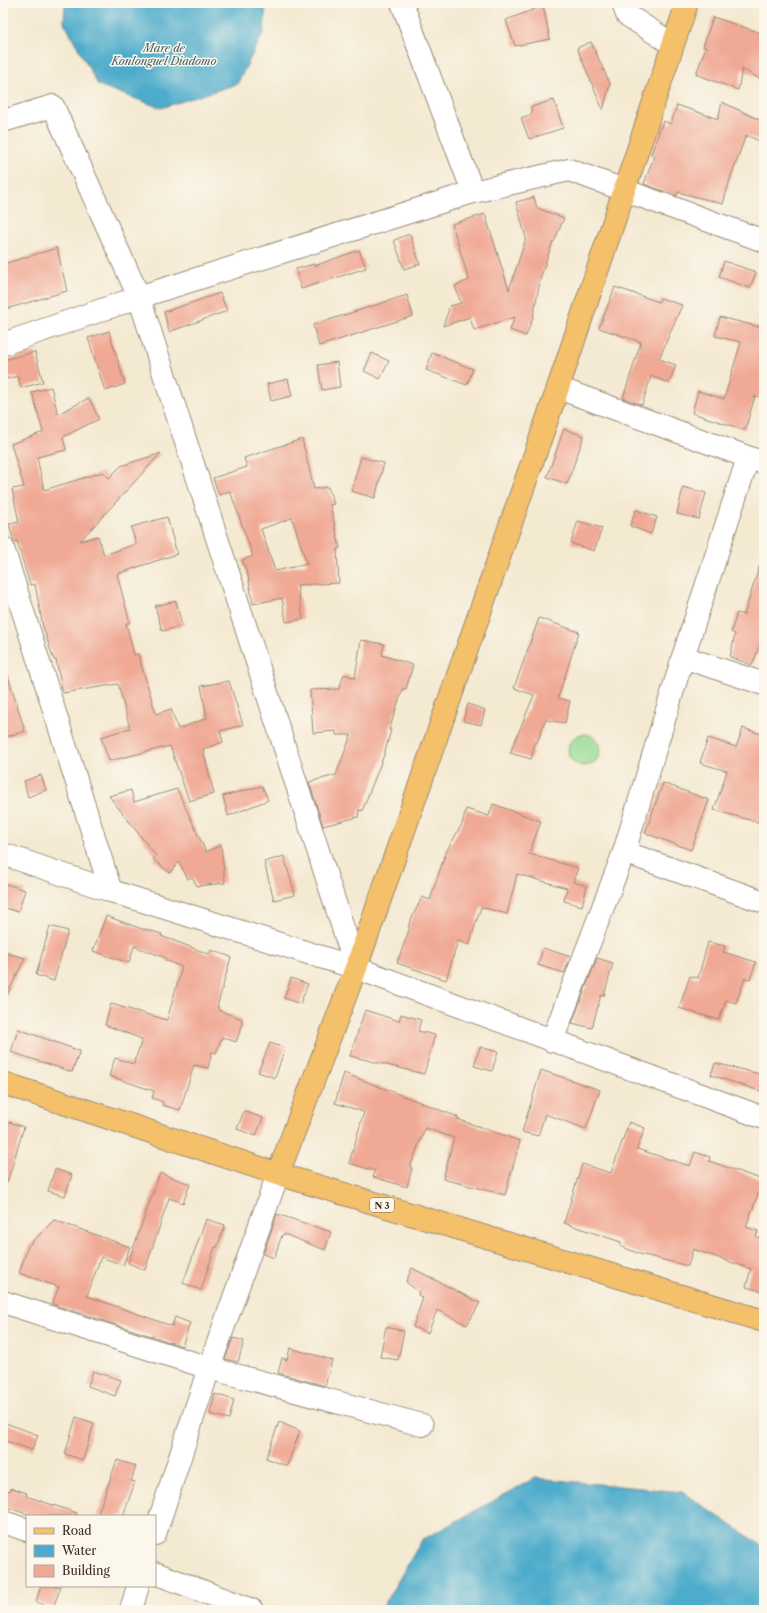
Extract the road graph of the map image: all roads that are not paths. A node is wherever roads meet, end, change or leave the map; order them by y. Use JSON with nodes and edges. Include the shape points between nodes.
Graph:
{"nodes":[{"id":1,"x":402,"y":3,"type":"edge"},
{"id":2,"x":623,"y":3,"type":"edge"},
{"id":3,"x":687,"y":3,"type":"edge"},
{"id":4,"x":672,"y":44,"type":"junction"},
{"id":5,"x":3,"y":121,"type":"edge"},
{"id":6,"x":623,"y":191,"type":"junction"},
{"id":7,"x":473,"y":192,"type":"junction"},
{"id":8,"x":764,"y":241,"type":"edge"},
{"id":9,"x":139,"y":296,"type":"junction"},
{"id":10,"x":3,"y":344,"type":"edge"},
{"id":11,"x":558,"y":388,"type":"junction"},
{"id":12,"x":756,"y":460,"type":"edge"},
{"id":13,"x":3,"y":548,"type":"edge"},
{"id":14,"x":683,"y":657,"type":"junction"},
{"id":15,"x":764,"y":684,"type":"edge"},
{"id":16,"x":624,"y":852,"type":"junction"},
{"id":17,"x":3,"y":854,"type":"edge"},
{"id":18,"x":111,"y":891,"type":"junction"},
{"id":19,"x":764,"y":902,"type":"edge"},
{"id":20,"x":356,"y":968,"type":"junction"},
{"id":21,"x":552,"y":1042,"type":"junction"},
{"id":22,"x":3,"y":1083,"type":"edge"},
{"id":23,"x":764,"y":1118,"type":"edge"},
{"id":24,"x":278,"y":1174,"type":"junction"},
{"id":25,"x":3,"y":1302,"type":"edge"},
{"id":26,"x":764,"y":1321,"type":"edge"},
{"id":27,"x":210,"y":1368,"type":"junction"},
{"id":28,"x":422,"y":1425,"type":"dead end"},
{"id":29,"x":3,"y":1522,"type":"edge"},
{"id":30,"x":26,"y":1530,"type":"edge"},
{"id":31,"x":156,"y":1531,"type":"edge"},
{"id":32,"x":156,"y":1573,"type":"edge"},
{"id":33,"x":138,"y":1587,"type":"edge"},
{"id":34,"x":131,"y":1610,"type":"edge"},
{"id":35,"x":252,"y":1610,"type":"edge"}],
"edges":[{"from":1,"to":7,"type":"street"},
{"from":2,"to":4,"type":"street","via":[[627,15]]},
{"from":3,"to":4,"type":"main road"},
{"from":4,"to":6,"type":"main road"},
{"from":5,"to":9,"type":"street","via":[[53,106]]},
{"from":6,"to":7,"type":"street","via":[[569,170]]},
{"from":6,"to":8,"type":"street"},
{"from":6,"to":11,"type":"main road"},
{"from":7,"to":9,"type":"street"},
{"from":9,"to":10,"type":"street"},
{"from":9,"to":20,"type":"street"},
{"from":11,"to":12,"type":"street"},
{"from":11,"to":20,"type":"main road"},
{"from":12,"to":14,"type":"street"},
{"from":13,"to":18,"type":"street"},
{"from":14,"to":15,"type":"street"},
{"from":14,"to":16,"type":"street"},
{"from":16,"to":19,"type":"street"},
{"from":16,"to":21,"type":"street"},
{"from":17,"to":18,"type":"street"},
{"from":18,"to":20,"type":"street"},
{"from":20,"to":21,"type":"street"},
{"from":20,"to":24,"type":"main road"},
{"from":21,"to":23,"type":"street"},
{"from":22,"to":24,"type":"main road","number":"N 3"},
{"from":24,"to":26,"type":"main road","number":"N 3"},
{"from":24,"to":27,"type":"street"},
{"from":25,"to":27,"type":"street"},
{"from":27,"to":28,"type":"street"},
{"from":27,"to":31,"type":"street"},
{"from":29,"to":30,"type":"street"},
{"from":32,"to":35,"type":"street"},
{"from":33,"to":34,"type":"street"}]}
